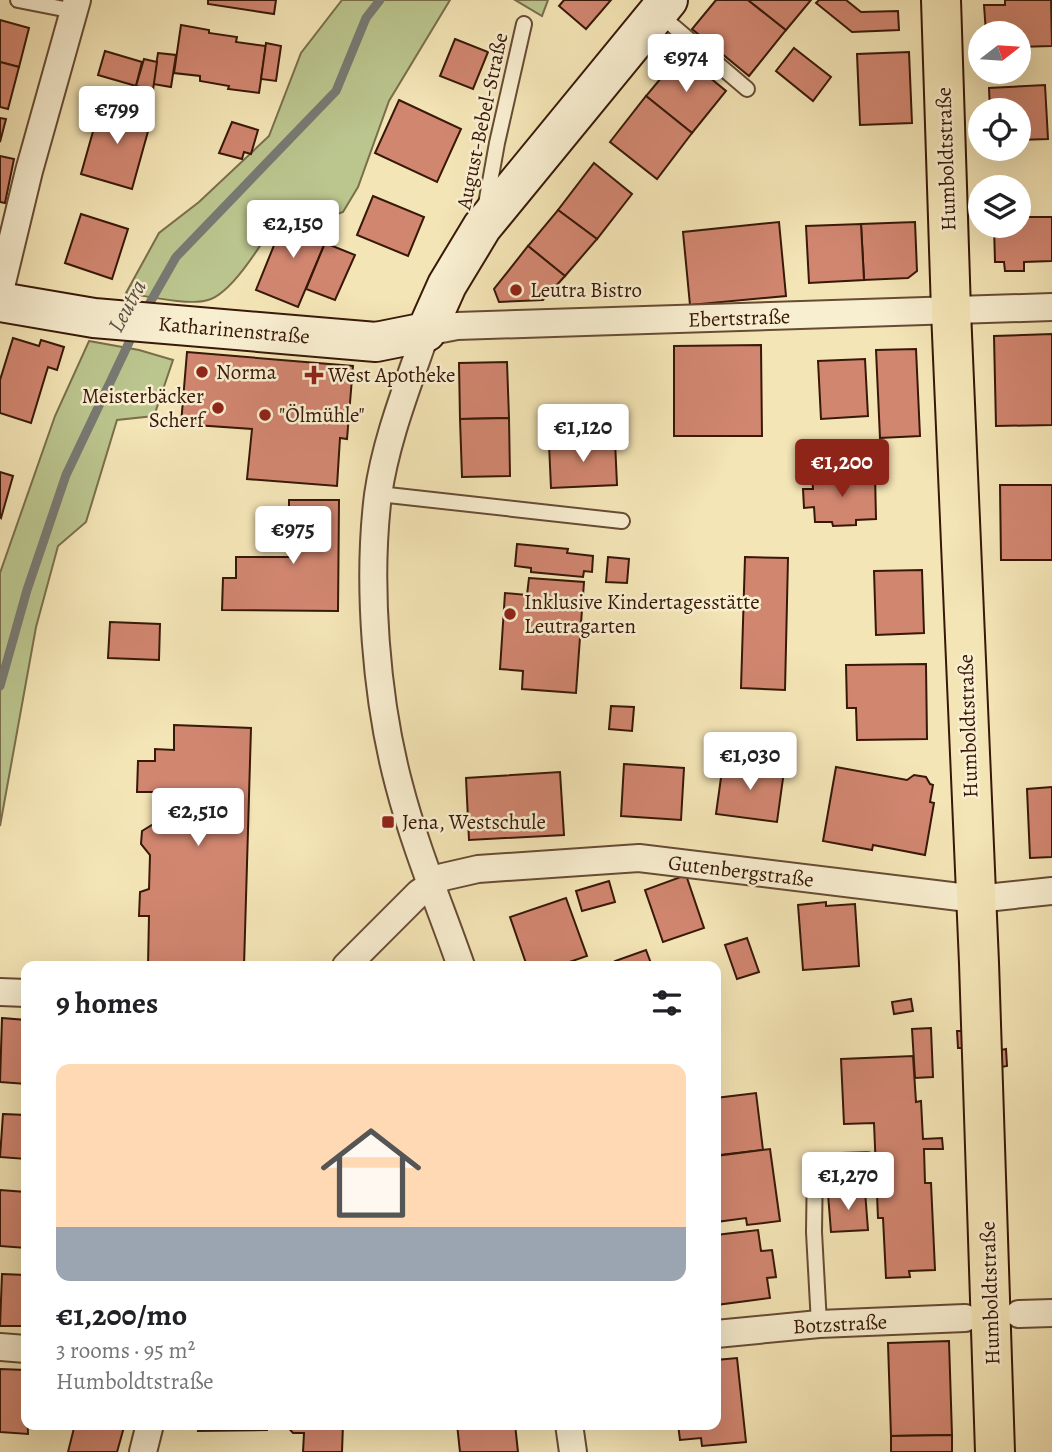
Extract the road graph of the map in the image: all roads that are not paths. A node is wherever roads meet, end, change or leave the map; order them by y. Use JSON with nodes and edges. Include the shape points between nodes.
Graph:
{"nodes":[{"id":1,"x":18,"y":0,"type":"edge"},
{"id":2,"x":941,"y":0,"type":"edge"},
{"id":3,"x":75,"y":6,"type":"edge"},
{"id":4,"x":663,"y":7,"type":"edge"},
{"id":5,"x":524,"y":24,"type":"dead end"},
{"id":6,"x":747,"y":89,"type":"dead end"},
{"id":7,"x":482,"y":227,"type":"junction"},
{"id":8,"x":0,"y":291,"type":"edge"},
{"id":9,"x":0,"y":302,"type":"edge"},
{"id":10,"x":1052,"y":307,"type":"edge"},
{"id":11,"x":951,"y":311,"type":"junction"},
{"id":12,"x":426,"y":332,"type":"junction"},
{"id":13,"x":379,"y":494,"type":"junction"},
{"id":14,"x":622,"y":521,"type":"dead end"},
{"id":15,"x":432,"y":884,"type":"junction"},
{"id":16,"x":1052,"y":891,"type":"edge"},
{"id":17,"x":976,"y":899,"type":"junction"},
{"id":18,"x":351,"y":961,"type":"edge"},
{"id":19,"x":459,"y":961,"type":"edge"},
{"id":20,"x":0,"y":992,"type":"edge"},
{"id":21,"x":21,"y":993,"type":"edge"},
{"id":22,"x":867,"y":1160,"type":"dead end"},
{"id":23,"x":1052,"y":1312,"type":"edge"},
{"id":24,"x":1019,"y":1314,"type":"dead end"},
{"id":25,"x":965,"y":1318,"type":"dead end"},
{"id":26,"x":819,"y":1324,"type":"junction"},
{"id":27,"x":721,"y":1334,"type":"edge"},
{"id":28,"x":0,"y":1347,"type":"edge"},
{"id":29,"x":21,"y":1349,"type":"edge"},
{"id":30,"x":148,"y":1430,"type":"edge"},
{"id":31,"x":570,"y":1430,"type":"edge"},
{"id":32,"x":143,"y":1452,"type":"edge"},
{"id":33,"x":154,"y":1452,"type":"edge"},
{"id":34,"x":573,"y":1452,"type":"edge"},
{"id":35,"x":995,"y":1452,"type":"edge"}],
"edges":[{"from":1,"to":3,"type":"lane"},
{"from":2,"to":11,"type":"main road","name":"Humboldtstraße"},
{"from":3,"to":8,"type":"street"},
{"from":4,"to":6,"type":"lane"},
{"from":4,"to":7,"type":"street"},
{"from":5,"to":7,"type":"lane","name":"August-Bebel-Straße"},
{"from":7,"to":12,"type":"street","via":[[447,285]]},
{"from":9,"to":12,"type":"street","name":"Katharinenstraße","via":[[93,318],[376,342]]},
{"from":10,"to":11,"type":"street","name":"Ebertstraße"},
{"from":11,"to":12,"type":"street","name":"Ebertstraße","via":[[457,326]]},
{"from":11,"to":17,"type":"main road","name":"Humboldtstraße"},
{"from":12,"to":13,"type":"street","via":[[390,441]]},
{"from":13,"to":14,"type":"lane"},
{"from":13,"to":15,"type":"street","via":[[376,626],[388,739]]},
{"from":15,"to":17,"type":"street","name":"Gutenbergstraße","via":[[478,869],[639,858]]},
{"from":15,"to":18,"type":"street","name":"Gutenbergstraße"},
{"from":15,"to":19,"type":"street"},
{"from":16,"to":17,"type":"street","name":"Gutenbergstraße"},
{"from":17,"to":35,"type":"main road","name":"Humboldtstraße"},
{"from":20,"to":21,"type":"street"},
{"from":22,"to":26,"type":"lane","via":[[815,1162]]},
{"from":23,"to":24,"type":"street"},
{"from":25,"to":26,"type":"street","name":"Botzstraße"},
{"from":26,"to":27,"type":"street","name":"Botzstraße"},
{"from":28,"to":29,"type":"street"},
{"from":30,"to":32,"type":"street"},
{"from":31,"to":34,"type":"street"},
{"from":32,"to":33,"type":"lane"}]}
